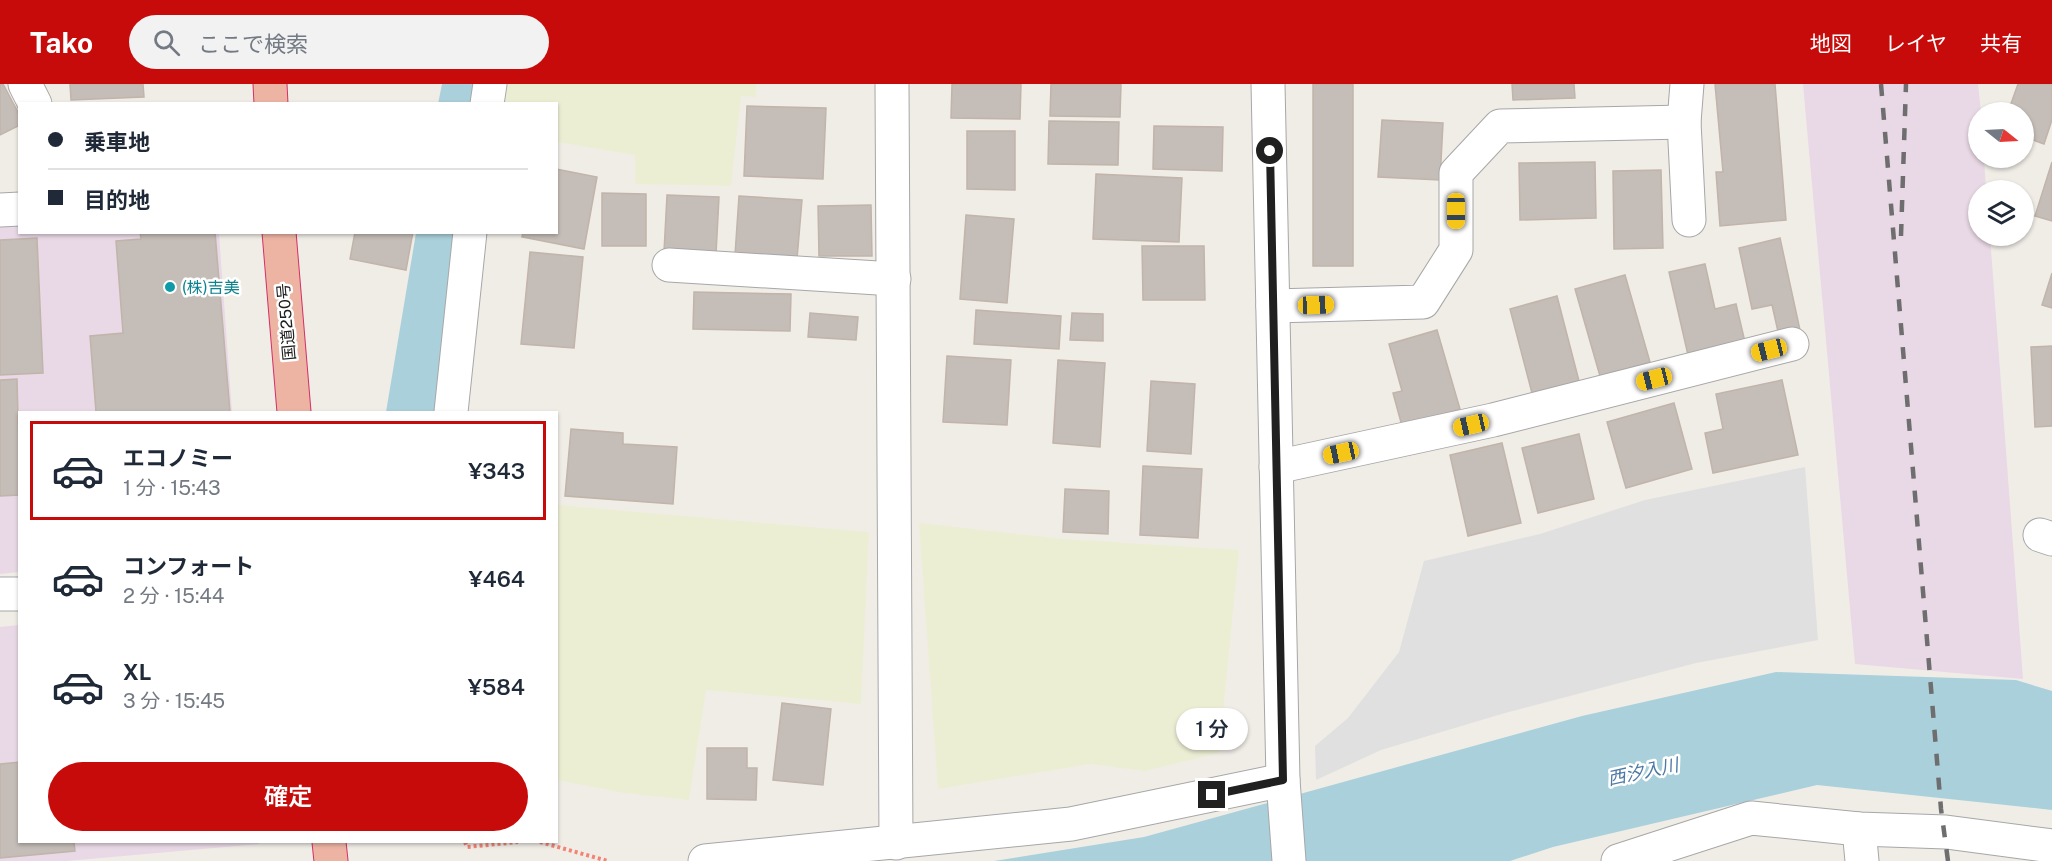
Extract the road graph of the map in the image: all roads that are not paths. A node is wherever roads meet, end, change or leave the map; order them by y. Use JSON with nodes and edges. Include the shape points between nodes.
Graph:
{"nodes":[{"id":1,"x":25,"y":84,"type":"edge"},
{"id":2,"x":270,"y":84,"type":"edge"},
{"id":3,"x":490,"y":84,"type":"edge"},
{"id":4,"x":892,"y":84,"type":"edge"},
{"id":5,"x":1268,"y":84,"type":"edge"},
{"id":6,"x":1688,"y":84,"type":"edge"},
{"id":7,"x":35,"y":102,"type":"edge"},
{"id":8,"x":271,"y":102,"type":"edge"},
{"id":9,"x":486,"y":102,"type":"edge"},
{"id":10,"x":1684,"y":122,"type":"junction"},
{"id":11,"x":18,"y":209,"type":"edge"},
{"id":12,"x":0,"y":210,"type":"edge"},
{"id":13,"x":1689,"y":220,"type":"dead end"},
{"id":14,"x":279,"y":234,"type":"edge"},
{"id":15,"x":470,"y":234,"type":"edge"},
{"id":16,"x":669,"y":265,"type":"dead end"},
{"id":17,"x":894,"y":279,"type":"junction"},
{"id":18,"x":1273,"y":306,"type":"junction"},
{"id":19,"x":1792,"y":344,"type":"dead end"},
{"id":20,"x":294,"y":411,"type":"edge"},
{"id":21,"x":451,"y":411,"type":"edge"},
{"id":22,"x":1276,"y":467,"type":"junction"},
{"id":23,"x":0,"y":594,"type":"edge"},
{"id":24,"x":18,"y":594,"type":"edge"},
{"id":25,"x":1283,"y":780,"type":"junction"},
{"id":26,"x":1859,"y":828,"type":"junction"},
{"id":27,"x":329,"y":843,"type":"edge"},
{"id":28,"x":896,"y":843,"type":"junction"},
{"id":29,"x":2052,"y":846,"type":"edge"},
{"id":30,"x":331,"y":861,"type":"edge"},
{"id":31,"x":705,"y":861,"type":"edge"},
{"id":32,"x":1289,"y":861,"type":"edge"},
{"id":33,"x":1618,"y":861,"type":"edge"},
{"id":34,"x":1862,"y":861,"type":"edge"}],
"edges":[{"from":1,"to":7,"type":"street"},
{"from":2,"to":8,"type":"highway"},
{"from":3,"to":9,"type":"street"},
{"from":4,"to":17,"type":"street"},
{"from":5,"to":18,"type":"street"},
{"from":6,"to":10,"type":"street"},
{"from":10,"to":13,"type":"street"},
{"from":10,"to":18,"type":"street","via":[[1500,126],[1456,173],[1456,249],[1423,302]]},
{"from":11,"to":12,"type":"street"},
{"from":14,"to":20,"type":"highway","name":"国道250号"},
{"from":15,"to":21,"type":"street"},
{"from":16,"to":17,"type":"street"},
{"from":17,"to":28,"type":"street"},
{"from":18,"to":22,"type":"street"},
{"from":19,"to":22,"type":"street","via":[[1493,420]]},
{"from":22,"to":25,"type":"street"},
{"from":23,"to":24,"type":"street"},
{"from":25,"to":28,"type":"street","via":[[1071,824]]},
{"from":25,"to":32,"type":"street"},
{"from":26,"to":29,"type":"street","via":[[1946,832]]},
{"from":26,"to":33,"type":"street","via":[[1751,818]]},
{"from":26,"to":34,"type":"street"},
{"from":27,"to":30,"type":"highway"},
{"from":28,"to":31,"type":"street"}]}
